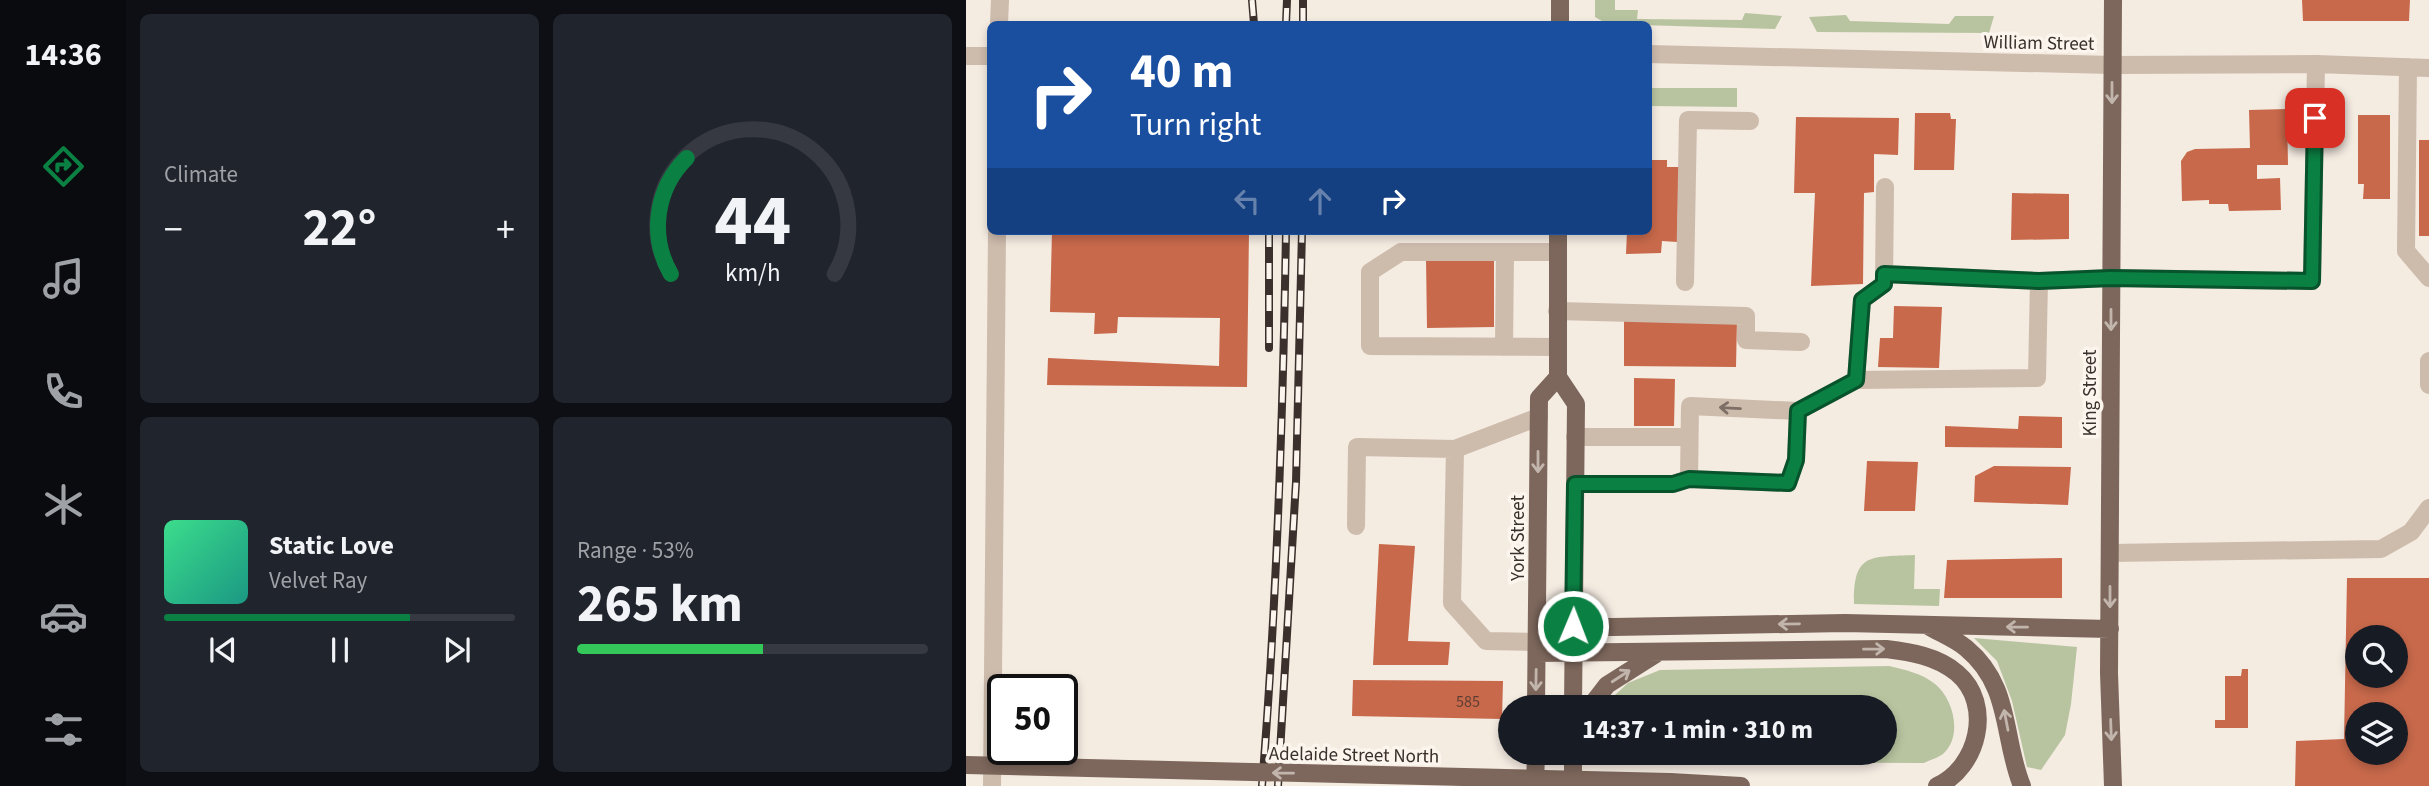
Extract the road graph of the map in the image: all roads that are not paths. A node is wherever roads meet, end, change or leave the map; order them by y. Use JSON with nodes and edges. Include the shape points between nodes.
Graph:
{"nodes":[{"id":1,"x":1000,"y":0,"type":"edge"},
{"id":2,"x":1560,"y":0,"type":"edge"},
{"id":3,"x":2113,"y":0,"type":"edge"},
{"id":4,"x":999,"y":21,"type":"edge"},
{"id":5,"x":1560,"y":21,"type":"edge"},
{"id":6,"x":1652,"y":54,"type":"edge"},
{"id":7,"x":966,"y":56,"type":"edge"},
{"id":8,"x":987,"y":56,"type":"edge"},
{"id":9,"x":2316,"y":64,"type":"junction"},
{"id":10,"x":2112,"y":65,"type":"junction"},
{"id":11,"x":2408,"y":67,"type":"junction"},
{"id":12,"x":2429,"y":68,"type":"edge"},
{"id":13,"x":1750,"y":121,"type":"dead end"},
{"id":14,"x":1885,"y":187,"type":"dead end"},
{"id":15,"x":998,"y":235,"type":"edge"},
{"id":16,"x":1558,"y":235,"type":"edge"},
{"id":17,"x":1558,"y":251,"type":"junction"},
{"id":18,"x":1505,"y":252,"type":"junction"},
{"id":19,"x":1884,"y":274,"type":"junction"},
{"id":20,"x":2111,"y":278,"type":"junction"},
{"id":21,"x":2429,"y":278,"type":"edge"},
{"id":22,"x":2039,"y":281,"type":"junction"},
{"id":23,"x":1685,"y":282,"type":"dead end"},
{"id":24,"x":1557,"y":311,"type":"junction"},
{"id":25,"x":1801,"y":342,"type":"dead end"},
{"id":26,"x":1504,"y":347,"type":"junction"},
{"id":27,"x":1557,"y":347,"type":"junction"},
{"id":28,"x":2429,"y":361,"type":"edge"},
{"id":29,"x":1558,"y":377,"type":"junction"},
{"id":30,"x":1856,"y":380,"type":"junction"},
{"id":31,"x":2429,"y":385,"type":"edge"},
{"id":32,"x":1798,"y":411,"type":"junction"},
{"id":33,"x":1539,"y":417,"type":"junction"},
{"id":34,"x":1575,"y":437,"type":"junction"},
{"id":35,"x":1689,"y":437,"type":"junction"},
{"id":36,"x":1455,"y":449,"type":"junction"},
{"id":37,"x":1689,"y":479,"type":"junction"},
{"id":38,"x":1575,"y":484,"type":"junction"},
{"id":39,"x":2429,"y":508,"type":"edge"},
{"id":40,"x":1356,"y":526,"type":"dead end"},
{"id":41,"x":2110,"y":553,"type":"junction"},
{"id":42,"x":1928,"y":625,"type":"junction"},
{"id":43,"x":1573,"y":626,"type":"junction"},
{"id":44,"x":2109,"y":629,"type":"junction"},
{"id":45,"x":1537,"y":640,"type":"junction"},
{"id":46,"x":1658,"y":653,"type":"junction"},
{"id":47,"x":1573,"y":654,"type":"junction"},
{"id":48,"x":1536,"y":695,"type":"edge"},
{"id":49,"x":1573,"y":695,"type":"edge"},
{"id":50,"x":1599,"y":695,"type":"edge"},
{"id":51,"x":966,"y":765,"type":"edge"},
{"id":52,"x":1536,"y":765,"type":"edge"},
{"id":53,"x":1573,"y":765,"type":"edge"},
{"id":54,"x":992,"y":786,"type":"edge"},
{"id":55,"x":1535,"y":786,"type":"edge"},
{"id":56,"x":1573,"y":786,"type":"edge"},
{"id":57,"x":1741,"y":786,"type":"edge"},
{"id":58,"x":1937,"y":786,"type":"edge"},
{"id":59,"x":2022,"y":786,"type":"edge"},
{"id":60,"x":2113,"y":786,"type":"edge"}],
"edges":[{"from":1,"to":4,"type":"street"},
{"from":2,"to":5,"type":"main road"},
{"from":3,"to":10,"type":"main road","name":"King Street"},
{"from":6,"to":10,"type":"street","name":"William Street"},
{"from":7,"to":8,"type":"street"},
{"from":9,"to":10,"type":"street","name":"William Street"},
{"from":9,"to":11,"type":"street","name":"William Street"},
{"from":9,"to":20,"type":"street","via":[[2312,281]]},
{"from":10,"to":20,"type":"main road","name":"King Street","one_way":true},
{"from":11,"to":12,"type":"street","name":"William Street"},
{"from":11,"to":21,"type":"street","via":[[2406,251]]},
{"from":13,"to":23,"type":"street","via":[[1688,120]]},
{"from":14,"to":19,"type":"street"},
{"from":15,"to":54,"type":"street"},
{"from":16,"to":17,"type":"main road"},
{"from":17,"to":18,"type":"street"},
{"from":17,"to":24,"type":"main road"},
{"from":18,"to":26,"type":"street"},
{"from":18,"to":26,"type":"street","via":[[1401,252],[1370,272],[1370,346]]},
{"from":19,"to":22,"type":"street"},
{"from":19,"to":30,"type":"street","via":[[1884,284],[1862,300]]},
{"from":20,"to":22,"type":"street"},
{"from":20,"to":41,"type":"main road","name":"King Street","one_way":true},
{"from":22,"to":30,"type":"street","via":[[2038,378]]},
{"from":24,"to":25,"type":"street","via":[[1746,316],[1745,340]]},
{"from":24,"to":27,"type":"main road"},
{"from":26,"to":27,"type":"street"},
{"from":27,"to":29,"type":"main road"},
{"from":28,"to":31,"type":"street"},
{"from":29,"to":33,"type":"main road","name":"York Street","via":[[1539,398]]},
{"from":29,"to":34,"type":"main road","via":[[1576,404]]},
{"from":30,"to":32,"type":"street"},
{"from":32,"to":35,"type":"street","one_way":true,"via":[[1690,406]]},
{"from":32,"to":37,"type":"street","via":[[1796,460],[1788,483]]},
{"from":33,"to":36,"type":"street"},
{"from":33,"to":45,"type":"main road","name":"York Street","one_way":true},
{"from":34,"to":35,"type":"street"},
{"from":34,"to":38,"type":"main road"},
{"from":35,"to":37,"type":"street"},
{"from":36,"to":40,"type":"street","via":[[1357,447]]},
{"from":36,"to":45,"type":"street","via":[[1452,603],[1486,641]]},
{"from":37,"to":38,"type":"street","via":[[1673,484]]},
{"from":38,"to":43,"type":"main road"},
{"from":39,"to":41,"type":"street","via":[[2411,532],[2381,549]]},
{"from":41,"to":44,"type":"main road","name":"King Street","one_way":true},
{"from":42,"to":43,"type":"main road","one_way":true},
{"from":44,"to":42,"type":"main road","one_way":true},
{"from":59,"to":42,"type":"main road","one_way":true,"via":[[2004,707],[1985,669],[1965,648]]},
{"from":43,"to":45,"type":"main road"},
{"from":43,"to":47,"type":"main road"},
{"from":44,"to":60,"type":"main road","name":"King Street","one_way":true},
{"from":45,"to":47,"type":"main road"},
{"from":45,"to":48,"type":"main road","name":"York Street","one_way":true},
{"from":46,"to":47,"type":"main road"},
{"from":50,"to":46,"type":"main road","one_way":true,"via":[[1607,685]]},
{"from":46,"to":58,"type":"main road","one_way":true,"via":[[1886,649],[1939,662],[1965,682],[1977,713],[1976,738],[1966,762],[1950,780]]},
{"from":47,"to":49,"type":"main road"},
{"from":57,"to":51,"type":"main road","name":"Adelaide Street North","one_way":true,"bridge":true},
{"from":52,"to":55,"type":"main road"},
{"from":53,"to":56,"type":"main road"}]}
